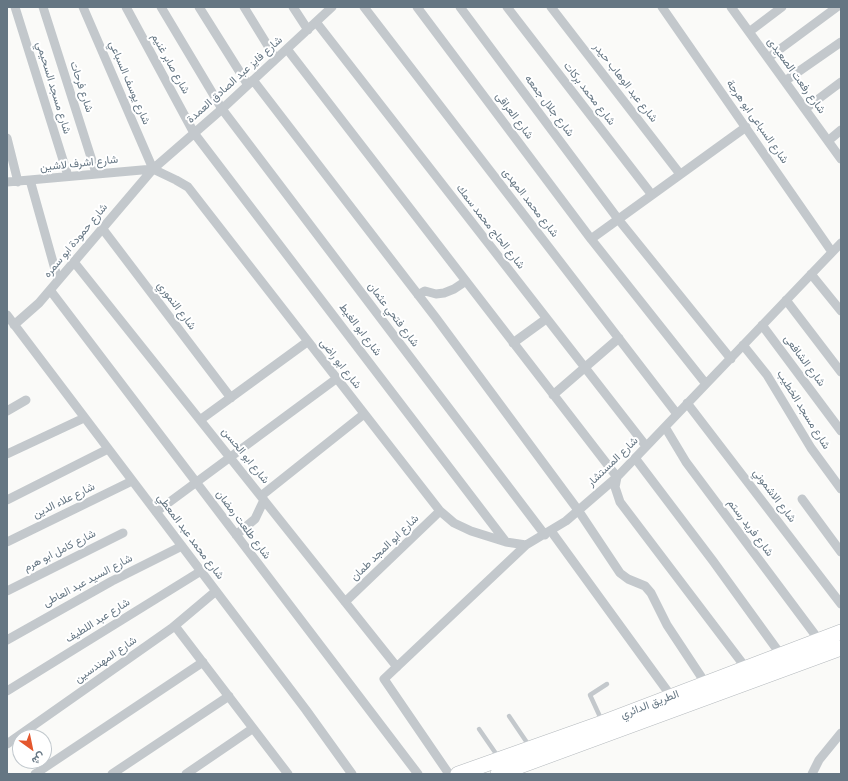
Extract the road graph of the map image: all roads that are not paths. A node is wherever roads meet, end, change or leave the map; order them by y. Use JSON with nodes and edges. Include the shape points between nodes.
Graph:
{"nodes":[{"id":1,"x":15,"y":7,"type":"edge"},
{"id":2,"x":43,"y":7,"type":"edge"},
{"id":3,"x":84,"y":7,"type":"edge"},
{"id":4,"x":126,"y":7,"type":"edge"},
{"id":5,"x":161,"y":7,"type":"edge"},
{"id":6,"x":199,"y":7,"type":"edge"},
{"id":7,"x":244,"y":7,"type":"edge"},
{"id":8,"x":293,"y":7,"type":"edge"},
{"id":9,"x":332,"y":7,"type":"edge"},
{"id":10,"x":364,"y":7,"type":"edge"},
{"id":11,"x":417,"y":7,"type":"edge"},
{"id":12,"x":460,"y":7,"type":"edge"},
{"id":13,"x":507,"y":7,"type":"edge"},
{"id":14,"x":551,"y":7,"type":"edge"},
{"id":15,"x":662,"y":7,"type":"edge"},
{"id":16,"x":731,"y":7,"type":"edge"},
{"id":17,"x":782,"y":7,"type":"edge"},
{"id":18,"x":838,"y":7,"type":"edge"},
{"id":19,"x":316,"y":22,"type":"junction"},
{"id":20,"x":308,"y":30,"type":"junction"},
{"id":21,"x":749,"y":32,"type":"junction"},
{"id":22,"x":841,"y":42,"type":"edge"},
{"id":23,"x":287,"y":49,"type":"junction"},
{"id":24,"x":768,"y":58,"type":"junction"},
{"id":25,"x":276,"y":59,"type":"junction"},
{"id":26,"x":785,"y":81,"type":"junction"},
{"id":27,"x":251,"y":82,"type":"junction"},
{"id":28,"x":841,"y":82,"type":"edge"},
{"id":29,"x":222,"y":109,"type":"junction"},
{"id":30,"x":804,"y":109,"type":"junction"},
{"id":31,"x":746,"y":127,"type":"junction"},
{"id":32,"x":841,"y":130,"type":"edge"},
{"id":33,"x":194,"y":133,"type":"junction"},
{"id":34,"x":7,"y":138,"type":"edge"},
{"id":35,"x":828,"y":141,"type":"junction"},
{"id":36,"x":841,"y":159,"type":"edge"},
{"id":37,"x":153,"y":169,"type":"junction"},
{"id":38,"x":96,"y":173,"type":"junction"},
{"id":39,"x":680,"y":174,"type":"junction"},
{"id":40,"x":68,"y":176,"type":"junction"},
{"id":41,"x":30,"y":180,"type":"junction"},
{"id":42,"x":7,"y":182,"type":"edge"},
{"id":43,"x":18,"y":182,"type":"junction"},
{"id":44,"x":652,"y":195,"type":"junction"},
{"id":45,"x":618,"y":219,"type":"junction"},
{"id":46,"x":102,"y":228,"type":"junction"},
{"id":47,"x":592,"y":239,"type":"junction"},
{"id":48,"x":841,"y":243,"type":"edge"},
{"id":49,"x":832,"y":252,"type":"junction"},
{"id":50,"x":74,"y":262,"type":"junction"},
{"id":51,"x":811,"y":274,"type":"junction"},
{"id":52,"x":58,"y":280,"type":"junction"},
{"id":53,"x":466,"y":281,"type":"junction"},
{"id":54,"x":50,"y":290,"type":"junction"},
{"id":55,"x":418,"y":295,"type":"junction"},
{"id":56,"x":786,"y":300,"type":"junction"},
{"id":57,"x":841,"y":311,"type":"edge"},
{"id":58,"x":7,"y":315,"type":"edge"},
{"id":59,"x":546,"y":319,"type":"junction"},
{"id":60,"x":14,"y":325,"type":"junction"},
{"id":61,"x":762,"y":326,"type":"junction"},
{"id":62,"x":619,"y":338,"type":"junction"},
{"id":63,"x":308,"y":342,"type":"junction"},
{"id":64,"x":513,"y":343,"type":"junction"},
{"id":65,"x":743,"y":345,"type":"junction"},
{"id":66,"x":731,"y":358,"type":"junction"},
{"id":67,"x":584,"y":368,"type":"junction"},
{"id":68,"x":841,"y":372,"type":"edge"},
{"id":69,"x":336,"y":379,"type":"junction"},
{"id":70,"x":706,"y":384,"type":"junction"},
{"id":71,"x":553,"y":395,"type":"junction"},
{"id":72,"x":232,"y":398,"type":"junction"},
{"id":73,"x":26,"y":400,"type":"dead end"},
{"id":74,"x":687,"y":403,"type":"junction"},
{"id":75,"x":7,"y":411,"type":"edge"},
{"id":76,"x":364,"y":414,"type":"junction"},
{"id":77,"x":678,"y":414,"type":"junction"},
{"id":78,"x":84,"y":418,"type":"junction"},
{"id":79,"x":200,"y":420,"type":"junction"},
{"id":80,"x":665,"y":427,"type":"junction"},
{"id":81,"x":841,"y":431,"type":"edge"},
{"id":82,"x":646,"y":446,"type":"junction"},
{"id":83,"x":108,"y":449,"type":"junction"},
{"id":84,"x":7,"y":454,"type":"edge"},
{"id":85,"x":230,"y":458,"type":"junction"},
{"id":86,"x":635,"y":458,"type":"junction"},
{"id":87,"x":617,"y":477,"type":"junction"},
{"id":88,"x":132,"y":481,"type":"junction"},
{"id":89,"x":196,"y":483,"type":"junction"},
{"id":90,"x":841,"y":489,"type":"edge"},
{"id":91,"x":263,"y":498,"type":"junction"},
{"id":92,"x":802,"y":499,"type":"dead end"},
{"id":93,"x":7,"y":500,"type":"edge"},
{"id":94,"x":578,"y":510,"type":"junction"},
{"id":95,"x":440,"y":511,"type":"junction"},
{"id":96,"x":156,"y":512,"type":"junction"},
{"id":97,"x":123,"y":533,"type":"dead end"},
{"id":98,"x":548,"y":533,"type":"junction"},
{"id":99,"x":236,"y":535,"type":"junction"},
{"id":100,"x":7,"y":542,"type":"edge"},
{"id":101,"x":506,"y":542,"type":"junction"},
{"id":102,"x":526,"y":545,"type":"junction"},
{"id":103,"x":182,"y":546,"type":"junction"},
{"id":104,"x":841,"y":552,"type":"edge"},
{"id":105,"x":201,"y":571,"type":"junction"},
{"id":106,"x":216,"y":591,"type":"junction"},
{"id":107,"x":7,"y":592,"type":"edge"},
{"id":108,"x":346,"y":602,"type":"junction"},
{"id":109,"x":841,"y":604,"type":"edge"},
{"id":110,"x":175,"y":626,"type":"junction"},
{"id":111,"x":841,"y":632,"type":"edge"},
{"id":112,"x":7,"y":640,"type":"edge"},
{"id":113,"x":819,"y":640,"type":"junction"},
{"id":114,"x":841,"y":648,"type":"edge"},
{"id":115,"x":781,"y":655,"type":"junction"},
{"id":116,"x":203,"y":662,"type":"junction"},
{"id":117,"x":397,"y":666,"type":"junction"},
{"id":118,"x":746,"y":668,"type":"junction"},
{"id":119,"x":607,"y":684,"type":"dead end"},
{"id":120,"x":706,"y":684,"type":"junction"},
{"id":121,"x":7,"y":691,"type":"edge"},
{"id":122,"x":229,"y":696,"type":"junction"},
{"id":123,"x":671,"y":696,"type":"junction"},
{"id":124,"x":509,"y":716,"type":"dead end"},
{"id":125,"x":252,"y":728,"type":"junction"},
{"id":126,"x":604,"y":728,"type":"junction"},
{"id":127,"x":479,"y":729,"type":"dead end"},
{"id":128,"x":841,"y":733,"type":"edge"},
{"id":129,"x":7,"y":744,"type":"edge"},
{"id":130,"x":531,"y":748,"type":"junction"},
{"id":131,"x":500,"y":759,"type":"junction"},
{"id":132,"x":35,"y":774,"type":"edge"},
{"id":133,"x":112,"y":774,"type":"edge"},
{"id":134,"x":186,"y":774,"type":"edge"},
{"id":135,"x":288,"y":774,"type":"edge"},
{"id":136,"x":352,"y":774,"type":"edge"},
{"id":137,"x":418,"y":774,"type":"edge"},
{"id":138,"x":449,"y":774,"type":"edge"},
{"id":139,"x":458,"y":774,"type":"edge"},
{"id":140,"x":498,"y":774,"type":"edge"},
{"id":141,"x":812,"y":774,"type":"edge"}],
"edges":[{"from":1,"to":40,"type":"street","name":"شارع مسجد السحيمي"},
{"from":2,"to":38,"type":"street","name":"شارع فرحات"},
{"from":3,"to":37,"type":"street","name":"شارع يوسف السباعي"},
{"from":4,"to":33,"type":"street","name":"شارع صابر غنيم"},
{"from":5,"to":29,"type":"street","name":"شارع فتحي عثمان"},
{"from":6,"to":27,"type":"street"},
{"from":7,"to":25,"type":"street"},
{"from":8,"to":20,"type":"street"},
{"from":9,"to":19,"type":"street","name":"شارع فايز عبد الصادق العمدة"},
{"from":10,"to":62,"type":"street","name":"شارع محمد المهدى"},
{"from":11,"to":47,"type":"street","name":"شارع العراقى"},
{"from":12,"to":45,"type":"street","name":"شارع جلال جمعه"},
{"from":13,"to":44,"type":"street","name":"شارع محمد بركات"},
{"from":14,"to":39,"type":"street","name":"شارع عبد الوهاب حيدر"},
{"from":15,"to":31,"type":"street","name":"شارع السباعى ابو هرجة"},
{"from":16,"to":21,"type":"street","name":"شارع رفعت الصعيدى"},
{"from":17,"to":21,"type":"street"},
{"from":18,"to":24,"type":"street"},
{"from":19,"to":20,"type":"street","name":"شارع فايز عبد الصادق العمدة"},
{"from":19,"to":59,"type":"street","name":"شارع الحاج محمد سمك"},
{"from":20,"to":23,"type":"street","name":"شارع فايز عبد الصادق العمدة"},
{"from":21,"to":24,"type":"street","name":"شارع رفعت الصعيدى"},
{"from":22,"to":26,"type":"street"},
{"from":23,"to":25,"type":"street","name":"شارع فايز عبد الصادق العمدة"},
{"from":23,"to":53,"type":"street"},
{"from":24,"to":26,"type":"street","name":"شارع رفعت الصعيدى"},
{"from":25,"to":27,"type":"street","name":"شارع فايز عبد الصادق العمدة"},
{"from":26,"to":30,"type":"street","name":"شارع رفعت الصعيدى"},
{"from":27,"to":29,"type":"street","name":"شارع فايز عبد الصادق العمدة"},
{"from":27,"to":55,"type":"street"},
{"from":28,"to":30,"type":"street"},
{"from":29,"to":33,"type":"street","name":"شارع فايز عبد الصادق العمدة"},
{"from":29,"to":98,"type":"street","name":"شارع فتحي عثمان"},
{"from":30,"to":35,"type":"street","name":"شارع رفعت الصعيدى"},
{"from":31,"to":39,"type":"street"},
{"from":31,"to":49,"type":"street","name":"شارع السباعى ابو هرجة"},
{"from":32,"to":35,"type":"street"},
{"from":33,"to":37,"type":"street","name":"شارع فايز عبد الصادق العمدة"},
{"from":33,"to":101,"type":"street","name":"شارع ابو الغيط"},
{"from":34,"to":43,"type":"street"},
{"from":35,"to":36,"type":"street","name":"شارع رفعت الصعيدى"},
{"from":37,"to":38,"type":"street","name":"شارع اشرف لاشين"},
{"from":37,"to":46,"type":"street","name":"شارع حمودة ابو سمره"},
{"from":37,"to":63,"type":"street","name":"شارع ابو راضى","via":[[188,187]]},
{"from":38,"to":40,"type":"street","name":"شارع اشرف لاشين"},
{"from":39,"to":44,"type":"street"},
{"from":40,"to":41,"type":"street","name":"شارع اشرف لاشين"},
{"from":41,"to":43,"type":"street","name":"شارع اشرف لاشين"},
{"from":41,"to":52,"type":"street"},
{"from":42,"to":43,"type":"street","name":"شارع اشرف لاشين"},
{"from":44,"to":45,"type":"street"},
{"from":45,"to":47,"type":"street"},
{"from":45,"to":66,"type":"street","name":"شارع جلال جمعه"},
{"from":46,"to":50,"type":"street","name":"شارع حمودة ابو سمره"},
{"from":46,"to":72,"type":"street","name":"شارع النموري"},
{"from":47,"to":70,"type":"street","name":"شارع العراقى"},
{"from":48,"to":49,"type":"street","name":"شارع المستشار"},
{"from":49,"to":51,"type":"street","name":"شارع المستشار"},
{"from":50,"to":52,"type":"street","name":"شارع حمودة ابو سمره"},
{"from":50,"to":79,"type":"street","name":"شارع ابو الحسن"},
{"from":51,"to":56,"type":"street","name":"شارع المستشار"},
{"from":51,"to":57,"type":"street"},
{"from":52,"to":54,"type":"street","name":"شارع حمودة ابو سمره"},
{"from":53,"to":55,"type":"street","via":[[444,293],[425,291]]},
{"from":53,"to":64,"type":"street"},
{"from":54,"to":60,"type":"street","name":"شارع حمودة ابو سمره"},
{"from":54,"to":89,"type":"street","name":"شارع طلعت رمضان"},
{"from":55,"to":94,"type":"street"},
{"from":56,"to":61,"type":"street","name":"شارع المستشار"},
{"from":56,"to":68,"type":"street"},
{"from":58,"to":60,"type":"street","name":"شارع محمد عبد المعطي"},
{"from":59,"to":64,"type":"street"},
{"from":59,"to":67,"type":"street","name":"شارع الحاج محمد سمك"},
{"from":60,"to":78,"type":"street","name":"شارع محمد عبد المعطي"},
{"from":61,"to":65,"type":"street","name":"شارع المستشار"},
{"from":61,"to":81,"type":"street","name":"شارع الشافعى"},
{"from":62,"to":67,"type":"street"},
{"from":62,"to":77,"type":"street","name":"شارع محمد المهدى"},
{"from":63,"to":69,"type":"street","name":"شارع ابو راضى"},
{"from":63,"to":72,"type":"street"},
{"from":64,"to":71,"type":"street"},
{"from":65,"to":66,"type":"street","name":"شارع المستشار"},
{"from":65,"to":90,"type":"street","name":"شارع مسجد الخطيب","via":[[767,375],[807,442]]},
{"from":66,"to":70,"type":"street","name":"شارع المستشار"},
{"from":67,"to":71,"type":"street"},
{"from":67,"to":82,"type":"street","name":"شارع الحاج محمد سمك"},
{"from":69,"to":76,"type":"street","name":"شارع ابو راضى"},
{"from":69,"to":85,"type":"street"},
{"from":70,"to":74,"type":"street","name":"شارع المستشار"},
{"from":71,"to":87,"type":"street"},
{"from":72,"to":79,"type":"street"},
{"from":73,"to":75,"type":"street"},
{"from":74,"to":77,"type":"street","name":"شارع المستشار"},
{"from":74,"to":109,"type":"street","name":"شارع الاشموني"},
{"from":76,"to":91,"type":"street"},
{"from":76,"to":95,"type":"street","name":"شارع ابو راضى"},
{"from":77,"to":80,"type":"street","name":"شارع المستشار"},
{"from":78,"to":83,"type":"street","name":"شارع محمد عبد المعطي"},
{"from":78,"to":84,"type":"street"},
{"from":79,"to":85,"type":"street","name":"شارع ابو الحسن"},
{"from":80,"to":82,"type":"street","name":"شارع المستشار"},
{"from":80,"to":113,"type":"street","name":"شارع فريد رستم","via":[[686,462]]},
{"from":82,"to":86,"type":"street","name":"شارع المستشار"},
{"from":83,"to":88,"type":"street","name":"شارع محمد عبد المعطي"},
{"from":83,"to":93,"type":"street"},
{"from":85,"to":89,"type":"street"},
{"from":85,"to":91,"type":"street","name":"شارع ابو الحسن"},
{"from":86,"to":87,"type":"street","name":"شارع المستشار"},
{"from":86,"to":115,"type":"street","via":[[714,561]]},
{"from":87,"to":94,"type":"street","name":"شارع المستشار"},
{"from":87,"to":118,"type":"street","via":[[615,487],[620,502]]},
{"from":88,"to":96,"type":"street","name":"شارع محمد عبد المعطي"},
{"from":88,"to":100,"type":"street","name":"شارع علاء الدين"},
{"from":89,"to":96,"type":"street"},
{"from":89,"to":99,"type":"street","name":"شارع طلعت رمضان"},
{"from":91,"to":99,"type":"street","via":[[255,519]]},
{"from":91,"to":108,"type":"street","name":"شارع ابو الحسن"},
{"from":92,"to":104,"type":"street"},
{"from":94,"to":98,"type":"street","name":"شارع المستشار"},
{"from":94,"to":120,"type":"street","via":[[620,573],[645,586],[651,593],[671,632]]},
{"from":95,"to":101,"type":"street","name":"شارع ابو راضى","via":[[462,528]]},
{"from":95,"to":108,"type":"street","name":"شارع ابو المجد طمان"},
{"from":96,"to":103,"type":"street","name":"شارع محمد عبد المعطي"},
{"from":97,"to":107,"type":"street","name":"شارع كامل ابو هرم"},
{"from":98,"to":102,"type":"street","name":"شارع المستشار"},
{"from":98,"to":123,"type":"street","name":"شارع فتحي عثمان"},
{"from":99,"to":137,"type":"street","name":"شارع طلعت رمضان"},
{"from":101,"to":102,"type":"street","name":"شارع ابو راضى"},
{"from":102,"to":117,"type":"street","name":"شارع المستشار"},
{"from":103,"to":105,"type":"street","name":"شارع محمد عبد المعطي"},
{"from":103,"to":112,"type":"street","name":"شارع السيد عبد العاطى","via":[[112,581]]},
{"from":105,"to":106,"type":"street","name":"شارع محمد عبد المعطي"},
{"from":105,"to":121,"type":"street","name":"شارع عبد اللطيف"},
{"from":106,"to":110,"type":"street","name":"شارع المهندسين"},
{"from":106,"to":136,"type":"street","name":"شارع محمد عبد المعطي"},
{"from":108,"to":117,"type":"street","name":"شارع ابو الحسن"},
{"from":110,"to":116,"type":"street"},
{"from":110,"to":129,"type":"street","name":"شارع المهندسين"},
{"from":111,"to":113,"type":"highway","name":"الطريق الدائري"},
{"from":113,"to":115,"type":"highway","name":"الطريق الدائري"},
{"from":114,"to":126,"type":"highway","name":"الطريق الدائري"},
{"from":115,"to":118,"type":"highway","name":"الطريق الدائري"},
{"from":116,"to":122,"type":"street"},
{"from":116,"to":132,"type":"street"},
{"from":117,"to":138,"type":"street","name":"شارع المستشار","via":[[384,679]]},
{"from":118,"to":120,"type":"highway","name":"الطريق الدائري"},
{"from":119,"to":126,"type":"lane","via":[[590,695]]},
{"from":120,"to":123,"type":"highway","name":"الطريق الدائري"},
{"from":122,"to":125,"type":"street"},
{"from":122,"to":133,"type":"street"},
{"from":123,"to":126,"type":"highway","name":"الطريق الدائري"},
{"from":124,"to":130,"type":"lane"},
{"from":125,"to":134,"type":"street"},
{"from":125,"to":135,"type":"street"},
{"from":126,"to":130,"type":"highway","name":"الطريق الدائري"},
{"from":126,"to":140,"type":"highway","name":"الطريق الدائري"},
{"from":127,"to":131,"type":"lane"},
{"from":128,"to":141,"type":"street","via":[[819,760]]},
{"from":130,"to":131,"type":"highway","name":"الطريق الدائري"},
{"from":131,"to":139,"type":"highway","name":"الطريق الدائري"}]}
